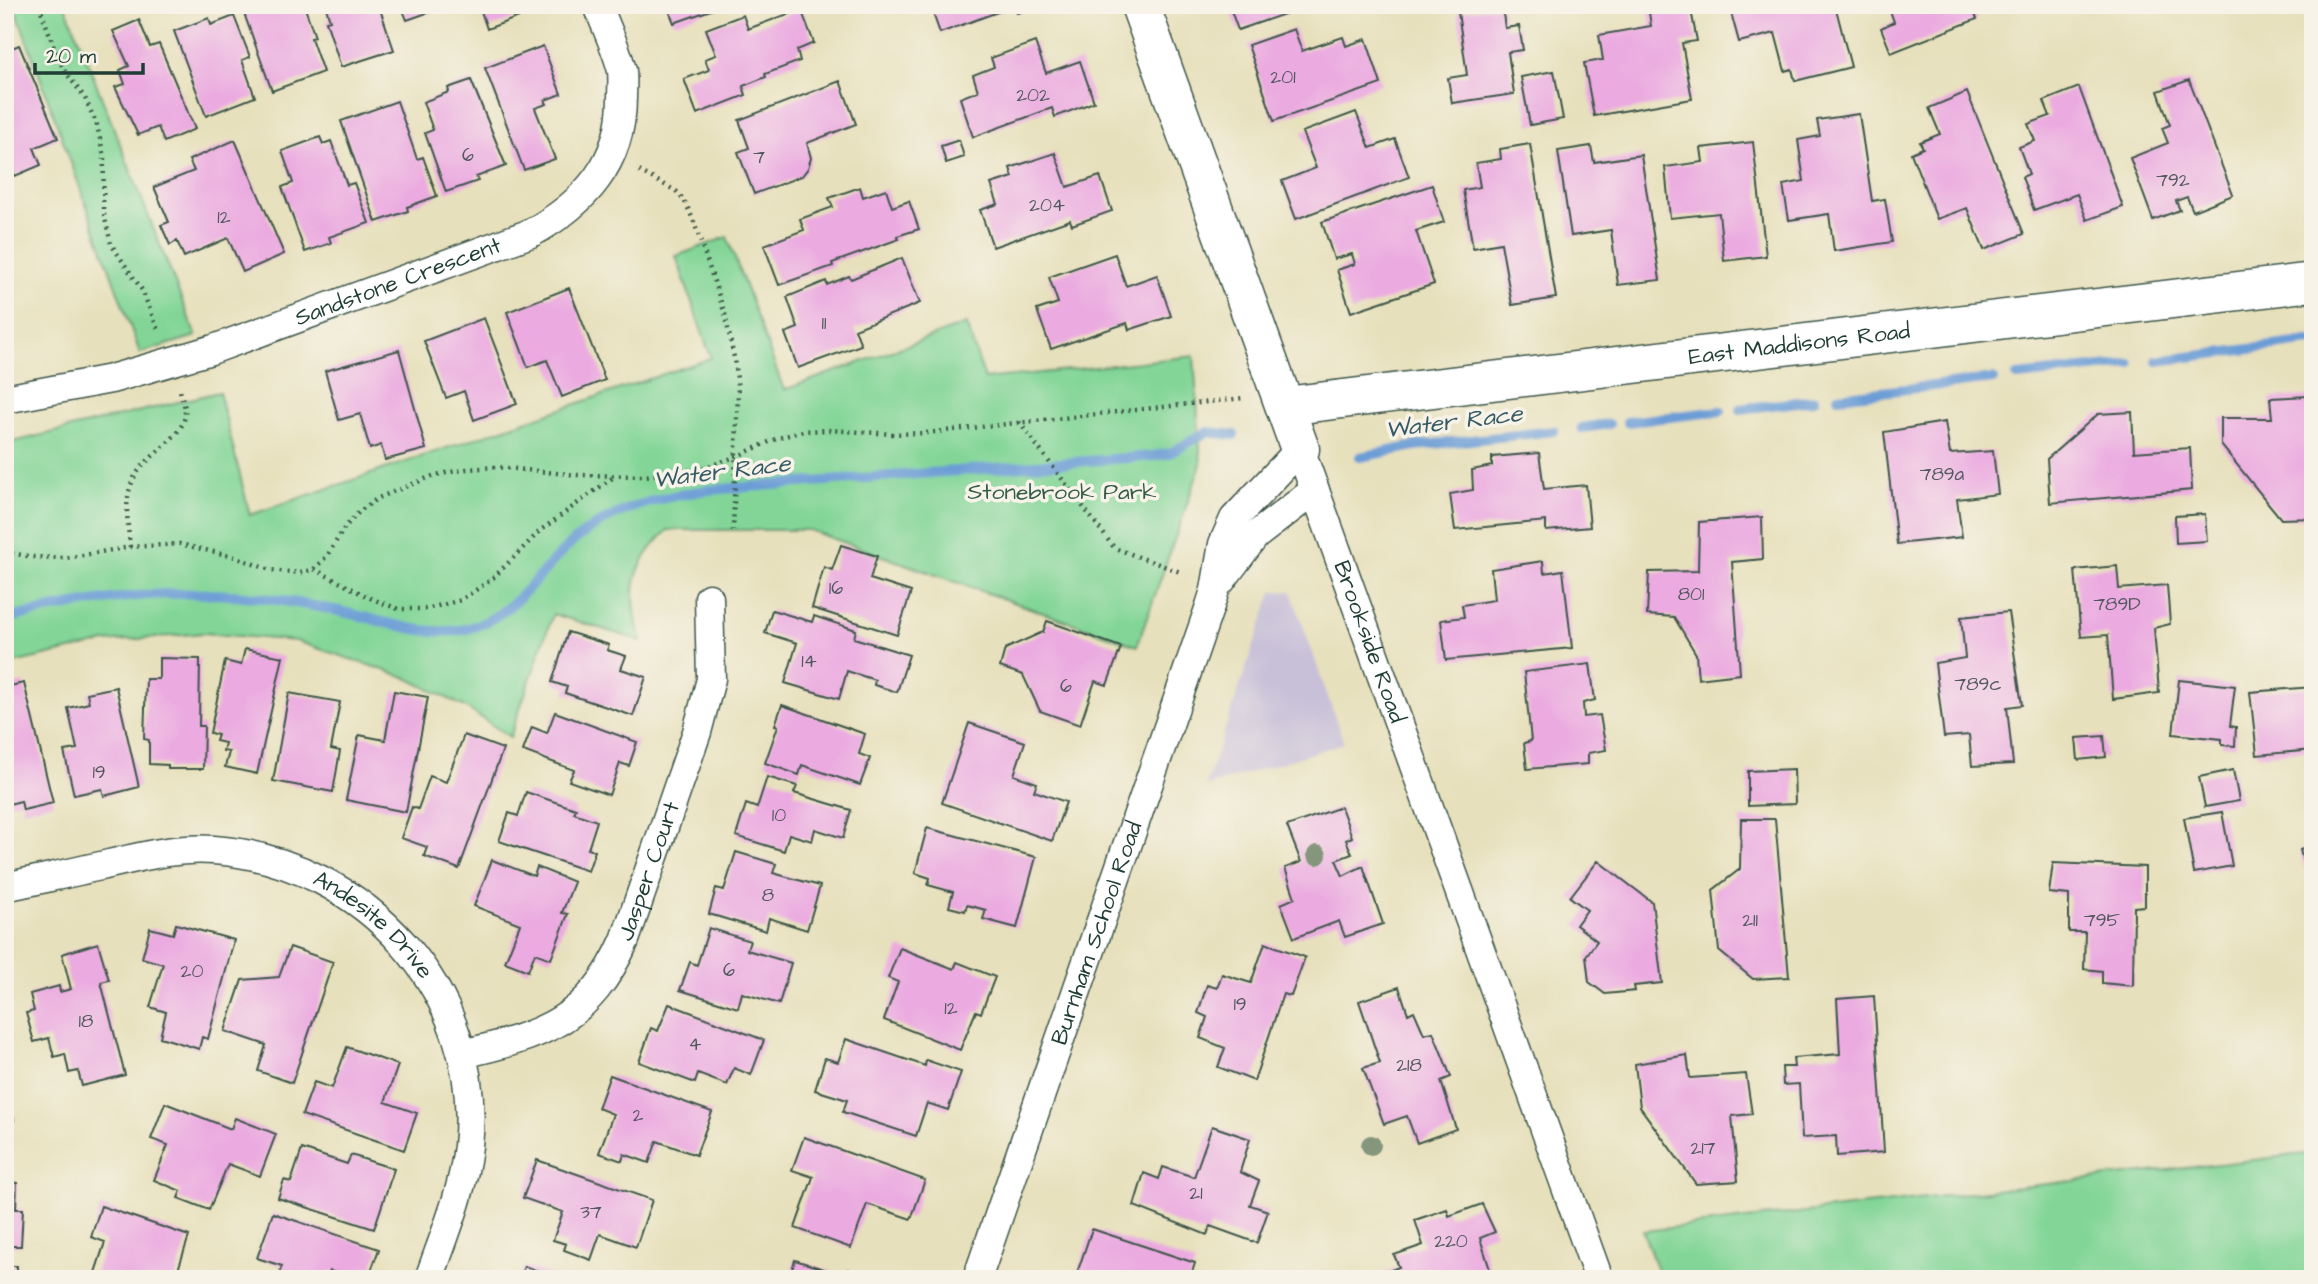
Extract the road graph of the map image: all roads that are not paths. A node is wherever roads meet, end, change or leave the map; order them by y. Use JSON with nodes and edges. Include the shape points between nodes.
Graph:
{"nodes":[{"id":1,"x":597,"y":5,"type":"edge"},
{"id":2,"x":1140,"y":5,"type":"edge"},
{"id":3,"x":2313,"y":282,"type":"edge"},
{"id":4,"x":5,"y":399,"type":"edge"},
{"id":5,"x":1285,"y":406,"type":"junction"},
{"id":6,"x":1300,"y":449,"type":"junction"},
{"id":7,"x":1315,"y":490,"type":"junction"},
{"id":8,"x":1215,"y":590,"type":"junction"},
{"id":9,"x":709,"y":598,"type":"dead end"},
{"id":10,"x":5,"y":887,"type":"edge"},
{"id":11,"x":462,"y":1054,"type":"junction"},
{"id":12,"x":429,"y":1279,"type":"edge"},
{"id":13,"x":977,"y":1279,"type":"edge"},
{"id":14,"x":1599,"y":1279,"type":"edge"}],
"edges":[{"from":1,"to":4,"type":"street","name":"Sandstone Crescent","via":[[622,72],[622,123],[596,182],[555,219],[531,233],[211,350],[111,379]]},
{"from":2,"to":5,"type":"street","name":"Brookside Road"},
{"from":3,"to":5,"type":"street","name":"East Maddisons Road"},
{"from":5,"to":6,"type":"street","name":"Brookside Road"},
{"from":6,"to":7,"type":"street","name":"Brookside Road"},
{"from":6,"to":8,"type":"street","name":"Burnham School Road","via":[[1234,519],[1223,544]]},
{"from":7,"to":8,"type":"street","name":"Burnham School Road","via":[[1250,541]]},
{"from":7,"to":14,"type":"street","name":"Brookside Road"},
{"from":8,"to":13,"type":"street","name":"Burnham School Road"},
{"from":9,"to":11,"type":"street","name":"Jasper Court","via":[[712,679],[615,963],[582,1005],[558,1023],[509,1044]]},
{"from":10,"to":11,"type":"street","name":"Andesite Drive","via":[[181,850],[243,853],[302,870],[359,902],[405,944],[441,999]]},
{"from":11,"to":12,"type":"street","name":"Andesite Drive","via":[[468,1089],[468,1146],[458,1197]]}]}
